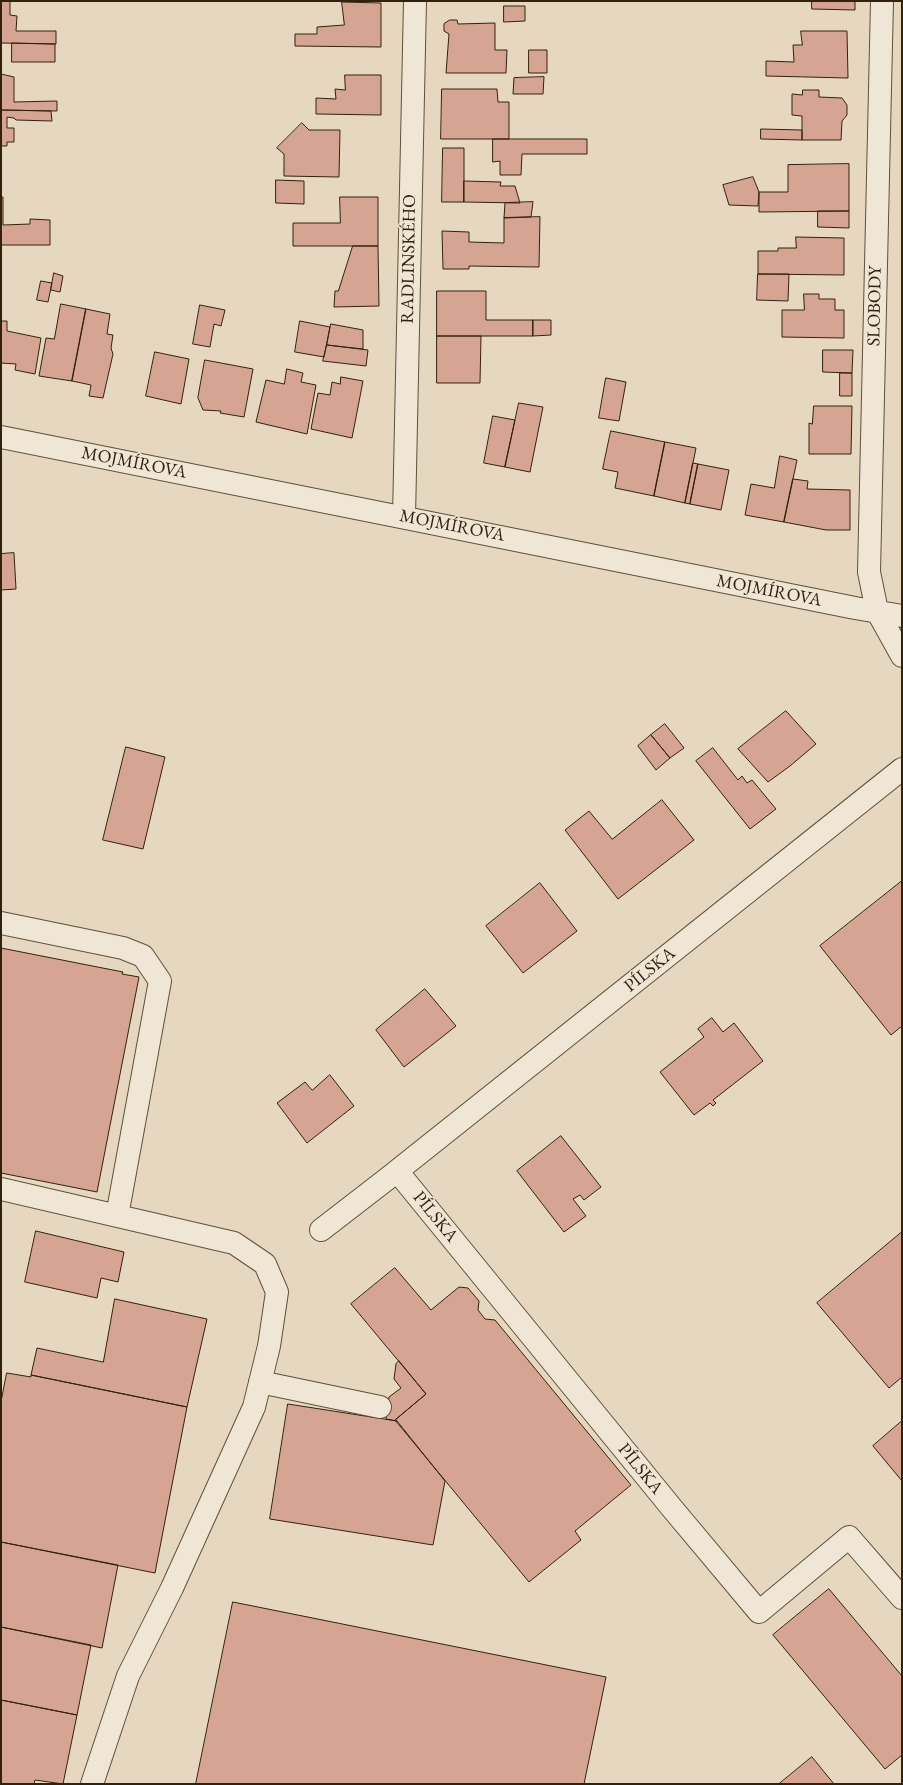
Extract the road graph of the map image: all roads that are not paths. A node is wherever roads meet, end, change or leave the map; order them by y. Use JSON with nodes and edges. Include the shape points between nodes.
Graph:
{"nodes":[{"id":1,"x":415,"y":1,"type":"edge"},
{"id":2,"x":882,"y":1,"type":"edge"},
{"id":3,"x":1,"y":437,"type":"edge"},
{"id":4,"x":404,"y":517,"type":"junction"},
{"id":5,"x":877,"y":611,"type":"junction"},
{"id":6,"x":902,"y":616,"type":"edge"},
{"id":7,"x":902,"y":656,"type":"edge"},
{"id":8,"x":902,"y":769,"type":"edge"},
{"id":9,"x":1,"y":923,"type":"edge"},
{"id":10,"x":397,"y":1171,"type":"junction"},
{"id":11,"x":1,"y":1189,"type":"edge"},
{"id":12,"x":117,"y":1216,"type":"junction"},
{"id":13,"x":321,"y":1230,"type":"dead end"},
{"id":14,"x":260,"y":1382,"type":"junction"},
{"id":15,"x":380,"y":1407,"type":"dead end"},
{"id":16,"x":902,"y":1598,"type":"edge"},
{"id":17,"x":92,"y":1784,"type":"edge"}],
"edges":[{"from":1,"to":4,"type":"street","name":"RADLINSKÉHO"},
{"from":2,"to":5,"type":"street","name":"SLOBODY","via":[[869,572]]},
{"from":3,"to":4,"type":"street","name":"MOJMÍROVA"},
{"from":4,"to":5,"type":"street","name":"MOJMÍROVA"},
{"from":5,"to":6,"type":"street","name":"MOJMÍROVA"},
{"from":5,"to":7,"type":"street","name":"SLOBODY"},
{"from":8,"to":10,"type":"street","name":"PÍLSKA"},
{"from":9,"to":12,"type":"street","via":[[123,948],[143,956],[160,981]]},
{"from":10,"to":13,"type":"street","name":"PÍLSKA"},
{"from":10,"to":16,"type":"street","name":"PÍLSKA","via":[[671,1508],[759,1612],[849,1536]]},
{"from":11,"to":12,"type":"street"},
{"from":12,"to":14,"type":"street","via":[[234,1243],[265,1264],[277,1292],[269,1346]]},
{"from":14,"to":15,"type":"street"},
{"from":14,"to":17,"type":"street","via":[[250,1414],[172,1588],[128,1676]]}]}
